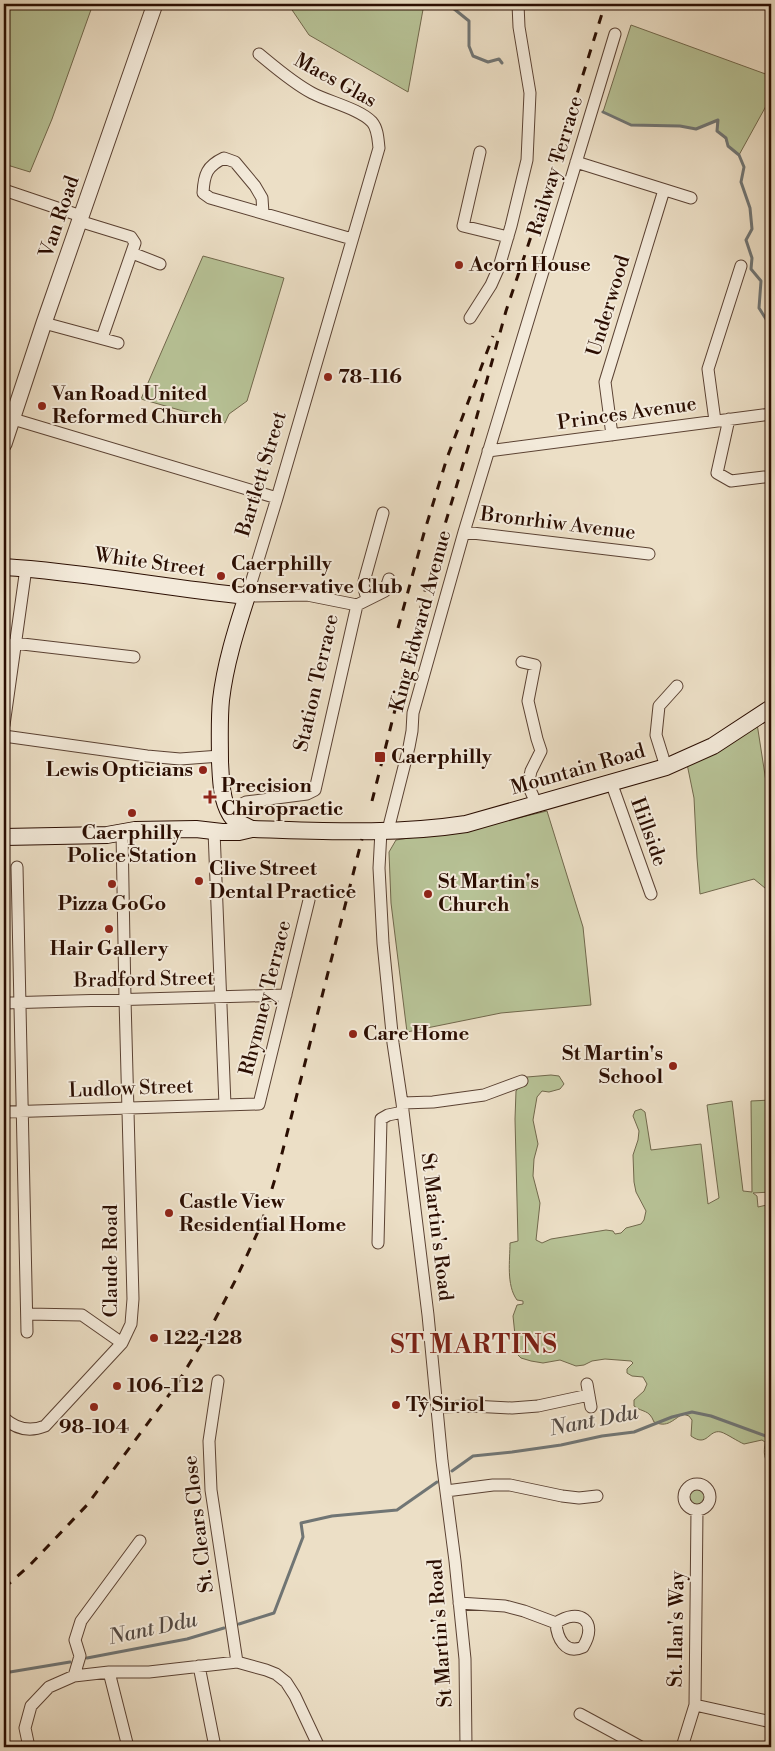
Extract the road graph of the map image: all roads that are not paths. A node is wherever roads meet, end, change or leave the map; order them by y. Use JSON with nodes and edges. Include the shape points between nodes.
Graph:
{"nodes":[{"id":1,"x":155,"y":4,"type":"edge"},
{"id":2,"x":518,"y":4,"type":"edge"},
{"id":3,"x":615,"y":34,"type":"dead end"},
{"id":4,"x":259,"y":54,"type":"dead end"},
{"id":5,"x":379,"y":148,"type":"joint"},
{"id":6,"x":480,"y":152,"type":"dead end"},
{"id":7,"x":576,"y":162,"type":"junction"},
{"id":8,"x":4,"y":190,"type":"edge"},
{"id":9,"x":664,"y":190,"type":"junction"},
{"id":10,"x":691,"y":198,"type":"dead end"},
{"id":11,"x":263,"y":213,"type":"junction"},
{"id":12,"x":80,"y":218,"type":"junction"},
{"id":13,"x":508,"y":237,"type":"junction"},
{"id":14,"x":352,"y":239,"type":"junction"},
{"id":15,"x":132,"y":253,"type":"junction"},
{"id":16,"x":160,"y":264,"type":"dead end"},
{"id":17,"x":741,"y":266,"type":"dead end"},
{"id":18,"x":470,"y":318,"type":"dead end"},
{"id":19,"x":44,"y":323,"type":"junction"},
{"id":20,"x":102,"y":338,"type":"junction"},
{"id":21,"x":118,"y":343,"type":"dead end"},
{"id":22,"x":771,"y":414,"type":"edge"},
{"id":23,"x":13,"y":419,"type":"junction"},
{"id":24,"x":729,"y":419,"type":"junction"},
{"id":25,"x":716,"y":421,"type":"junction"},
{"id":26,"x":612,"y":435,"type":"junction"},
{"id":27,"x":4,"y":444,"type":"edge"},
{"id":28,"x":488,"y":451,"type":"junction"},
{"id":29,"x":764,"y":477,"type":"dead end"},
{"id":30,"x":277,"y":498,"type":"junction"},
{"id":31,"x":382,"y":513,"type":"dead end"},
{"id":32,"x":464,"y":532,"type":"junction"},
{"id":33,"x":649,"y":554,"type":"dead end"},
{"id":34,"x":4,"y":567,"type":"edge"},
{"id":35,"x":26,"y":568,"type":"junction"},
{"id":36,"x":389,"y":579,"type":"dead end"},
{"id":37,"x":246,"y":596,"type":"junction"},
{"id":38,"x":362,"y":602,"type":"junction"},
{"id":39,"x":14,"y":643,"type":"junction"},
{"id":40,"x":134,"y":657,"type":"dead end"},
{"id":41,"x":522,"y":662,"type":"dead end"},
{"id":42,"x":677,"y":686,"type":"dead end"},
{"id":43,"x":771,"y":708,"type":"edge"},
{"id":44,"x":4,"y":725,"type":"edge"},
{"id":45,"x":4,"y":736,"type":"edge"},
{"id":46,"x":220,"y":756,"type":"junction"},
{"id":47,"x":666,"y":767,"type":"junction"},
{"id":48,"x":610,"y":782,"type":"junction"},
{"id":49,"x":536,"y":803,"type":"junction"},
{"id":50,"x":230,"y":815,"type":"junction"},
{"id":51,"x":252,"y":829,"type":"junction"},
{"id":52,"x":385,"y":830,"type":"junction"},
{"id":53,"x":214,"y":831,"type":"junction"},
{"id":54,"x":122,"y":832,"type":"junction"},
{"id":55,"x":4,"y":837,"type":"edge"},
{"id":56,"x":17,"y":866,"type":"dead end"},
{"id":57,"x":651,"y":894,"type":"dead end"},
{"id":58,"x":309,"y":900,"type":"dead end"},
{"id":59,"x":286,"y":995,"type":"junction"},
{"id":60,"x":220,"y":997,"type":"junction"},
{"id":61,"x":124,"y":999,"type":"junction"},
{"id":62,"x":19,"y":1002,"type":"junction"},
{"id":63,"x":4,"y":1003,"type":"edge"},
{"id":64,"x":522,"y":1081,"type":"dead end"},
{"id":65,"x":259,"y":1104,"type":"joint"},
{"id":66,"x":225,"y":1105,"type":"junction"},
{"id":67,"x":128,"y":1108,"type":"junction"},
{"id":68,"x":402,"y":1108,"type":"junction"},
{"id":69,"x":4,"y":1112,"type":"edge"},
{"id":70,"x":22,"y":1112,"type":"junction"},
{"id":71,"x":378,"y":1243,"type":"dead end"},
{"id":72,"x":27,"y":1314,"type":"junction"},
{"id":73,"x":27,"y":1332,"type":"dead end"},
{"id":74,"x":122,"y":1343,"type":"junction"},
{"id":75,"x":218,"y":1382,"type":"dead end"},
{"id":76,"x":437,"y":1407,"type":"junction"},
{"id":77,"x":591,"y":1407,"type":"dead end"},
{"id":78,"x":4,"y":1418,"type":"edge"},
{"id":79,"x":446,"y":1491,"type":"junction"},
{"id":80,"x":597,"y":1496,"type":"dead end"},
{"id":81,"x":697,"y":1510,"type":"dead end"},
{"id":82,"x":140,"y":1541,"type":"dead end"},
{"id":83,"x":459,"y":1603,"type":"junction"},
{"id":84,"x":556,"y":1623,"type":"dead end"},
{"id":85,"x":237,"y":1662,"type":"junction"},
{"id":86,"x":199,"y":1666,"type":"junction"},
{"id":87,"x":109,"y":1672,"type":"junction"},
{"id":88,"x":74,"y":1676,"type":"junction"},
{"id":89,"x":695,"y":1706,"type":"junction"},
{"id":90,"x":580,"y":1714,"type":"dead end"},
{"id":91,"x":771,"y":1722,"type":"edge"},
{"id":92,"x":29,"y":1747,"type":"edge"},
{"id":93,"x":128,"y":1747,"type":"edge"},
{"id":94,"x":215,"y":1747,"type":"edge"},
{"id":95,"x":319,"y":1747,"type":"edge"},
{"id":96,"x":466,"y":1747,"type":"edge"},
{"id":97,"x":642,"y":1747,"type":"edge"},
{"id":98,"x":682,"y":1747,"type":"edge"}],
"edges":[{"from":1,"to":12,"type":"street","name":"Van Road"},
{"from":2,"to":13,"type":"street","via":[[530,93],[526,160]]},
{"from":3,"to":7,"type":"street","name":"Railway Terrace"},
{"from":4,"to":5,"type":"street","name":"Maes Glas","via":[[298,86],[353,110],[373,123]]},
{"from":5,"to":14,"type":"street","name":"Bartlett Street"},
{"from":6,"to":13,"type":"street","via":[[463,226]]},
{"from":7,"to":9,"type":"street"},
{"from":7,"to":28,"type":"street","name":"Railway Terrace"},
{"from":8,"to":12,"type":"street"},
{"from":9,"to":10,"type":"street"},
{"from":9,"to":26,"type":"street","name":"Underwood","via":[[605,382]]},
{"from":11,"to":11,"type":"street","via":[[210,198],[203,193],[203,179],[212,164],[224,158],[235,162],[262,198]]},
{"from":11,"to":14,"type":"street"},
{"from":12,"to":15,"type":"street","via":[[131,237],[135,243]]},
{"from":12,"to":19,"type":"street","name":"Van Road"},
{"from":13,"to":18,"type":"street","via":[[491,286]]},
{"from":14,"to":30,"type":"street","name":"Bartlett Street"},
{"from":15,"to":16,"type":"street"},
{"from":15,"to":20,"type":"street"},
{"from":17,"to":25,"type":"street","via":[[708,369]]},
{"from":19,"to":20,"type":"street"},
{"from":19,"to":23,"type":"street","name":"Van Road"},
{"from":20,"to":21,"type":"street"},
{"from":22,"to":24,"type":"street","name":"Princes Avenue"},
{"from":23,"to":27,"type":"street","name":"Van Road"},
{"from":23,"to":30,"type":"street"},
{"from":24,"to":25,"type":"street","name":"Princes Avenue"},
{"from":24,"to":29,"type":"street","via":[[717,473],[731,482]]},
{"from":25,"to":26,"type":"street","name":"Princes Avenue"},
{"from":26,"to":28,"type":"street","name":"Princes Avenue"},
{"from":28,"to":32,"type":"street","name":"King Edward Avenue"},
{"from":30,"to":37,"type":"street","name":"Bartlett Street"},
{"from":31,"to":38,"type":"street","via":[[363,585]]},
{"from":32,"to":33,"type":"street","name":"Bronrhiw Avenue"},
{"from":32,"to":52,"type":"street","name":"King Edward Avenue","via":[[413,713],[409,747]]},
{"from":34,"to":35,"type":"main road","name":"White Street"},
{"from":35,"to":37,"type":"main road","name":"White Street"},
{"from":35,"to":39,"type":"street"},
{"from":36,"to":38,"type":"street","name":"Station Terrace","via":[[385,591]]},
{"from":37,"to":38,"type":"street","name":"White Street","via":[[307,595]]},
{"from":37,"to":46,"type":"main road","name":"Bartlett Street","via":[[222,692]]},
{"from":38,"to":50,"type":"street","name":"Station Terrace","via":[[315,790],[307,794],[246,802]]},
{"from":39,"to":40,"type":"street"},
{"from":39,"to":44,"type":"street"},
{"from":41,"to":49,"type":"street","via":[[535,665],[528,701],[541,751],[528,785]]},
{"from":42,"to":47,"type":"street","via":[[659,706],[656,735]]},
{"from":43,"to":47,"type":"main road","name":"Mountain Road","via":[[713,746]]},
{"from":45,"to":46,"type":"street","via":[[147,756],[180,759]]},
{"from":46,"to":50,"type":"main road","name":"Bartlett Street","via":[[221,784]]},
{"from":47,"to":48,"type":"main road","name":"Mountain Road"},
{"from":48,"to":49,"type":"main road","name":"Mountain Road"},
{"from":48,"to":57,"type":"street","name":"Hillside"},
{"from":49,"to":52,"type":"main road","name":"Mountain Road","via":[[466,824]]},
{"from":50,"to":51,"type":"main road"},
{"from":50,"to":53,"type":"main road","name":"Station Terrace"},
{"from":51,"to":52,"type":"main road","name":"Mountain Road"},
{"from":51,"to":53,"type":"main road","name":"Mountain Road"},
{"from":52,"to":68,"type":"street","name":"St Martin's Road","via":[[379,868],[383,943]]},
{"from":53,"to":54,"type":"main road","name":"Mountain Road"},
{"from":53,"to":60,"type":"street"},
{"from":54,"to":55,"type":"main road","name":"Mountain Road"},
{"from":54,"to":61,"type":"street","name":"Claude Road"},
{"from":56,"to":62,"type":"street"},
{"from":58,"to":59,"type":"street","name":"Rhymney Terrace"},
{"from":59,"to":60,"type":"street","name":"Bradford Street"},
{"from":59,"to":65,"type":"street","name":"Rhymney Terrace"},
{"from":60,"to":61,"type":"street","name":"Bradford Street"},
{"from":60,"to":66,"type":"street"},
{"from":61,"to":62,"type":"street","name":"Bradford Street"},
{"from":61,"to":67,"type":"street","name":"Claude Road"},
{"from":62,"to":63,"type":"street","name":"Bradford Street"},
{"from":62,"to":70,"type":"street"},
{"from":64,"to":68,"type":"street","via":[[484,1095]]},
{"from":65,"to":66,"type":"street","name":"Ludlow Street"},
{"from":66,"to":67,"type":"street","name":"Ludlow Street"},
{"from":67,"to":70,"type":"street","name":"Ludlow Street"},
{"from":67,"to":74,"type":"street","name":"Claude Road","via":[[133,1308],[129,1330]]},
{"from":68,"to":71,"type":"street","via":[[381,1119]]},
{"from":68,"to":76,"type":"street","name":"St Martin's Road"},
{"from":69,"to":70,"type":"street","name":"Ludlow Street"},
{"from":70,"to":72,"type":"street"},
{"from":72,"to":73,"type":"street"},
{"from":72,"to":74,"type":"street","via":[[82,1315]]},
{"from":74,"to":78,"type":"street","name":"Claude Road","via":[[45,1426],[19,1428]]},
{"from":75,"to":85,"type":"street","name":"St. Clears Close","via":[[209,1441],[209,1465]]},
{"from":76,"to":77,"type":"street","via":[[538,1406],[588,1389]]},
{"from":76,"to":79,"type":"street","name":"St Martin's Road"},
{"from":79,"to":80,"type":"street","via":[[510,1485],[562,1496]]},
{"from":79,"to":83,"type":"street","name":"St Martin's Road"},
{"from":81,"to":89,"type":"street","name":"St. Ilan's Way"},
{"from":82,"to":88,"type":"street","via":[[80,1621],[75,1640],[80,1656]]},
{"from":83,"to":84,"type":"street","via":[[505,1606]]},
{"from":83,"to":96,"type":"street","name":"St Martin's Road","via":[[465,1659]]},
{"from":85,"to":86,"type":"street"},
{"from":85,"to":95,"type":"street","via":[[276,1674],[286,1682]]},
{"from":86,"to":87,"type":"street","via":[[149,1672]]},
{"from":86,"to":94,"type":"street"},
{"from":87,"to":88,"type":"street"},
{"from":87,"to":93,"type":"street"},
{"from":88,"to":92,"type":"street","via":[[49,1687],[31,1706],[24,1728]]},
{"from":89,"to":91,"type":"street"},
{"from":89,"to":98,"type":"street","name":"St. Ilan's Way"},
{"from":90,"to":97,"type":"street"}]}
